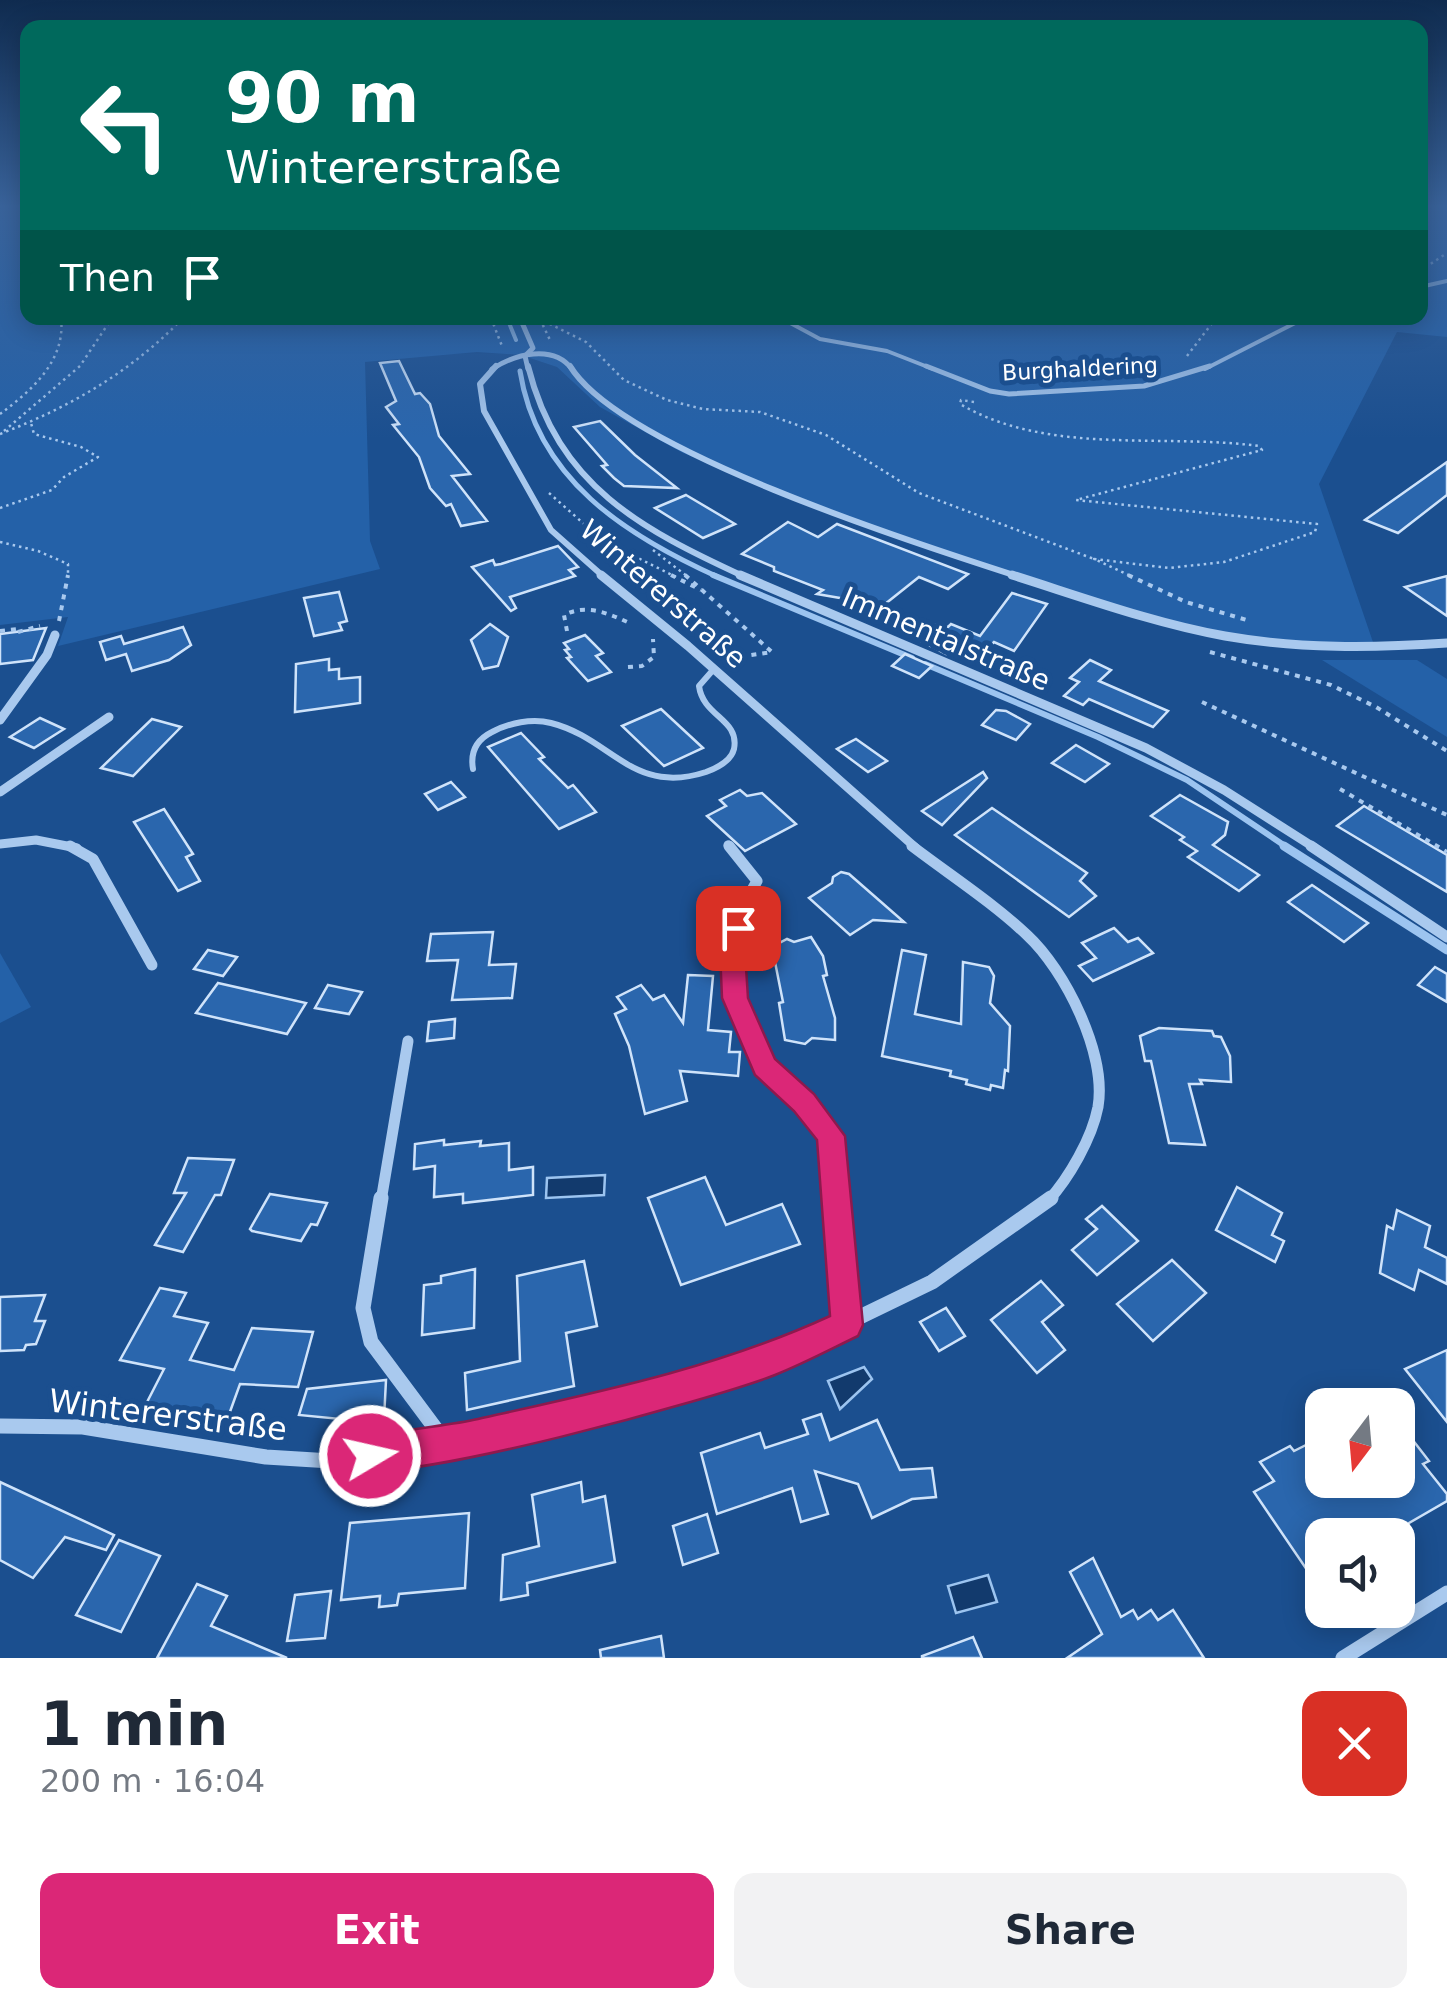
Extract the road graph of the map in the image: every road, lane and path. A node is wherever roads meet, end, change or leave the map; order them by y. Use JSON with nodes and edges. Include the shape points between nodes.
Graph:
{"nodes":[{"id":1,"x":64,"y":325,"type":"edge"},
{"id":2,"x":107,"y":325,"type":"edge"},
{"id":3,"x":176,"y":325,"type":"edge"},
{"id":4,"x":494,"y":325,"type":"edge"},
{"id":5,"x":523,"y":325,"type":"edge"},
{"id":6,"x":552,"y":325,"type":"edge"},
{"id":7,"x":794,"y":325,"type":"edge"},
{"id":8,"x":1209,"y":325,"type":"edge"},
{"id":9,"x":1285,"y":325,"type":"edge"},
{"id":10,"x":525,"y":356,"type":"junction"},
{"id":11,"x":1182,"y":361,"type":"dead end"},
{"id":12,"x":1079,"y":366,"type":"dead end"},
{"id":13,"x":1126,"y":374,"type":"dead end"},
{"id":14,"x":977,"y":403,"type":"dead end"},
{"id":15,"x":0,"y":414,"type":"edge"},
{"id":16,"x":31,"y":422,"type":"junction"},
{"id":17,"x":0,"y":434,"type":"edge"},
{"id":18,"x":518,"y":478,"type":"junction"},
{"id":19,"x":0,"y":508,"type":"edge"},
{"id":20,"x":643,"y":538,"type":"dead end"},
{"id":21,"x":0,"y":542,"type":"edge"},
{"id":22,"x":612,"y":545,"type":"junction"},
{"id":23,"x":1094,"y":559,"type":"junction"},
{"id":24,"x":712,"y":596,"type":"junction"},
{"id":25,"x":1252,"y":622,"type":"dead end"},
{"id":26,"x":638,"y":627,"type":"dead end"},
{"id":27,"x":19,"y":629,"type":"dead end"},
{"id":28,"x":0,"y":632,"type":"edge"},
{"id":29,"x":567,"y":632,"type":"dead end"},
{"id":30,"x":653,"y":634,"type":"dead end"},
{"id":31,"x":55,"y":635,"type":"joint"},
{"id":32,"x":1447,"y":643,"type":"edge"},
{"id":33,"x":688,"y":646,"type":"junction"},
{"id":34,"x":1210,"y":652,"type":"dead end"},
{"id":35,"x":628,"y":667,"type":"dead end"},
{"id":36,"x":713,"y":670,"type":"junction"},
{"id":37,"x":738,"y":673,"type":"dead end"},
{"id":38,"x":1202,"y":702,"type":"dead end"},
{"id":39,"x":109,"y":717,"type":"dead end"},
{"id":40,"x":0,"y":720,"type":"edge"},
{"id":41,"x":1447,"y":751,"type":"edge"},
{"id":42,"x":474,"y":769,"type":"dead end"},
{"id":43,"x":1340,"y":789,"type":"dead end"},
{"id":44,"x":0,"y":792,"type":"edge"},
{"id":45,"x":1447,"y":815,"type":"edge"},
{"id":46,"x":0,"y":844,"type":"edge"},
{"id":47,"x":728,"y":846,"type":"dead end"},
{"id":48,"x":1447,"y":852,"type":"edge"},
{"id":49,"x":1447,"y":937,"type":"edge"},
{"id":50,"x":152,"y":965,"type":"dead end"},
{"id":51,"x":408,"y":1041,"type":"dead end"},
{"id":52,"x":847,"y":1325,"type":"junction"},
{"id":53,"x":0,"y":1426,"type":"edge"},
{"id":54,"x":447,"y":1444,"type":"junction"},
{"id":55,"x":1447,"y":1593,"type":"edge"},
{"id":56,"x":1344,"y":1658,"type":"edge"}],
"edges":[{"from":1,"to":15,"type":"path","via":[[58,350],[25,396]]},
{"from":2,"to":17,"type":"path","via":[[80,366]]},
{"from":3,"to":16,"type":"path","via":[[96,389]]},
{"from":4,"to":10,"type":"path","via":[[503,348]]},
{"from":5,"to":10,"type":"street","name":"Immentalstraße","via":[[532,348]]},
{"from":6,"to":23,"type":"path","via":[[586,342],[624,380],[668,400],[760,412],[826,435],[919,493]]},
{"from":7,"to":9,"type":"lane","name":"Burghaldering","via":[[820,339],[887,351],[1009,394],[1136,387],[1190,375]]},
{"from":8,"to":11,"type":"path"},
{"from":10,"to":18,"type":"street","name":"Wintererstraße","via":[[495,364],[480,384],[484,411]]},
{"from":10,"to":32,"type":"street","via":[[568,362],[581,384],[607,404],[688,450],[964,560],[1145,616],[1250,640],[1330,647]]},
{"from":10,"to":49,"type":"street","name":"Immentalstraße","via":[[541,419],[561,449],[613,504],[641,522],[788,597],[1144,747]]},
{"from":12,"to":13,"type":"path"},
{"from":14,"to":23,"type":"path","via":[[960,404],[999,424],[1030,430],[1245,443],[1262,450],[1076,500],[1317,524],[1315,532],[1224,562],[1169,568]]},
{"from":16,"to":17,"type":"path"},
{"from":16,"to":19,"type":"path","via":[[34,434],[98,457],[52,490]]},
{"from":18,"to":22,"type":"path","via":[[532,480]]},
{"from":18,"to":33,"type":"street","name":"Wintererstraße","via":[[569,549]]},
{"from":20,"to":24,"type":"path"},
{"from":21,"to":31,"type":"path","via":[[68,564]]},
{"from":22,"to":24,"type":"path"},
{"from":22,"to":33,"type":"path","via":[[668,602]]},
{"from":23,"to":25,"type":"path","via":[[1186,602]]},
{"from":24,"to":37,"type":"path","via":[[772,652],[738,657]]},
{"from":26,"to":29,"type":"path","via":[[602,611],[574,608],[564,615]]},
{"from":27,"to":28,"type":"path"},
{"from":30,"to":35,"type":"path","via":[[654,657]]},
{"from":31,"to":40,"type":"street"},
{"from":33,"to":36,"type":"street","name":"Wintererstraße"},
{"from":34,"to":41,"type":"path","via":[[1327,683]]},
{"from":36,"to":42,"type":"lane","via":[[699,686],[700,701],[732,729],[735,743],[723,763],[702,775],[656,777],[626,769],[573,729],[541,718],[490,732],[475,745]]},
{"from":36,"to":52,"type":"street","name":"Wintererstraße","via":[[910,844],[1028,936],[1066,984],[1092,1044],[1098,1106],[1078,1159],[1051,1199],[932,1282]]},
{"from":38,"to":45,"type":"path"},
{"from":39,"to":44,"type":"street"},
{"from":43,"to":48,"type":"path"},
{"from":46,"to":50,"type":"street","via":[[21,838],[84,851]]},
{"from":47,"to":52,"type":"street","via":[[756,881],[733,951],[735,998],[765,1067],[831,1136]]},
{"from":51,"to":54,"type":"street","via":[[364,1308],[371,1342]]},
{"from":52,"to":54,"type":"street","name":"Wintererstraße","via":[[774,1359],[678,1391]]},
{"from":53,"to":54,"type":"street","name":"Wintererstraße","via":[[83,1428],[331,1461]]},
{"from":55,"to":56,"type":"street"}]}
